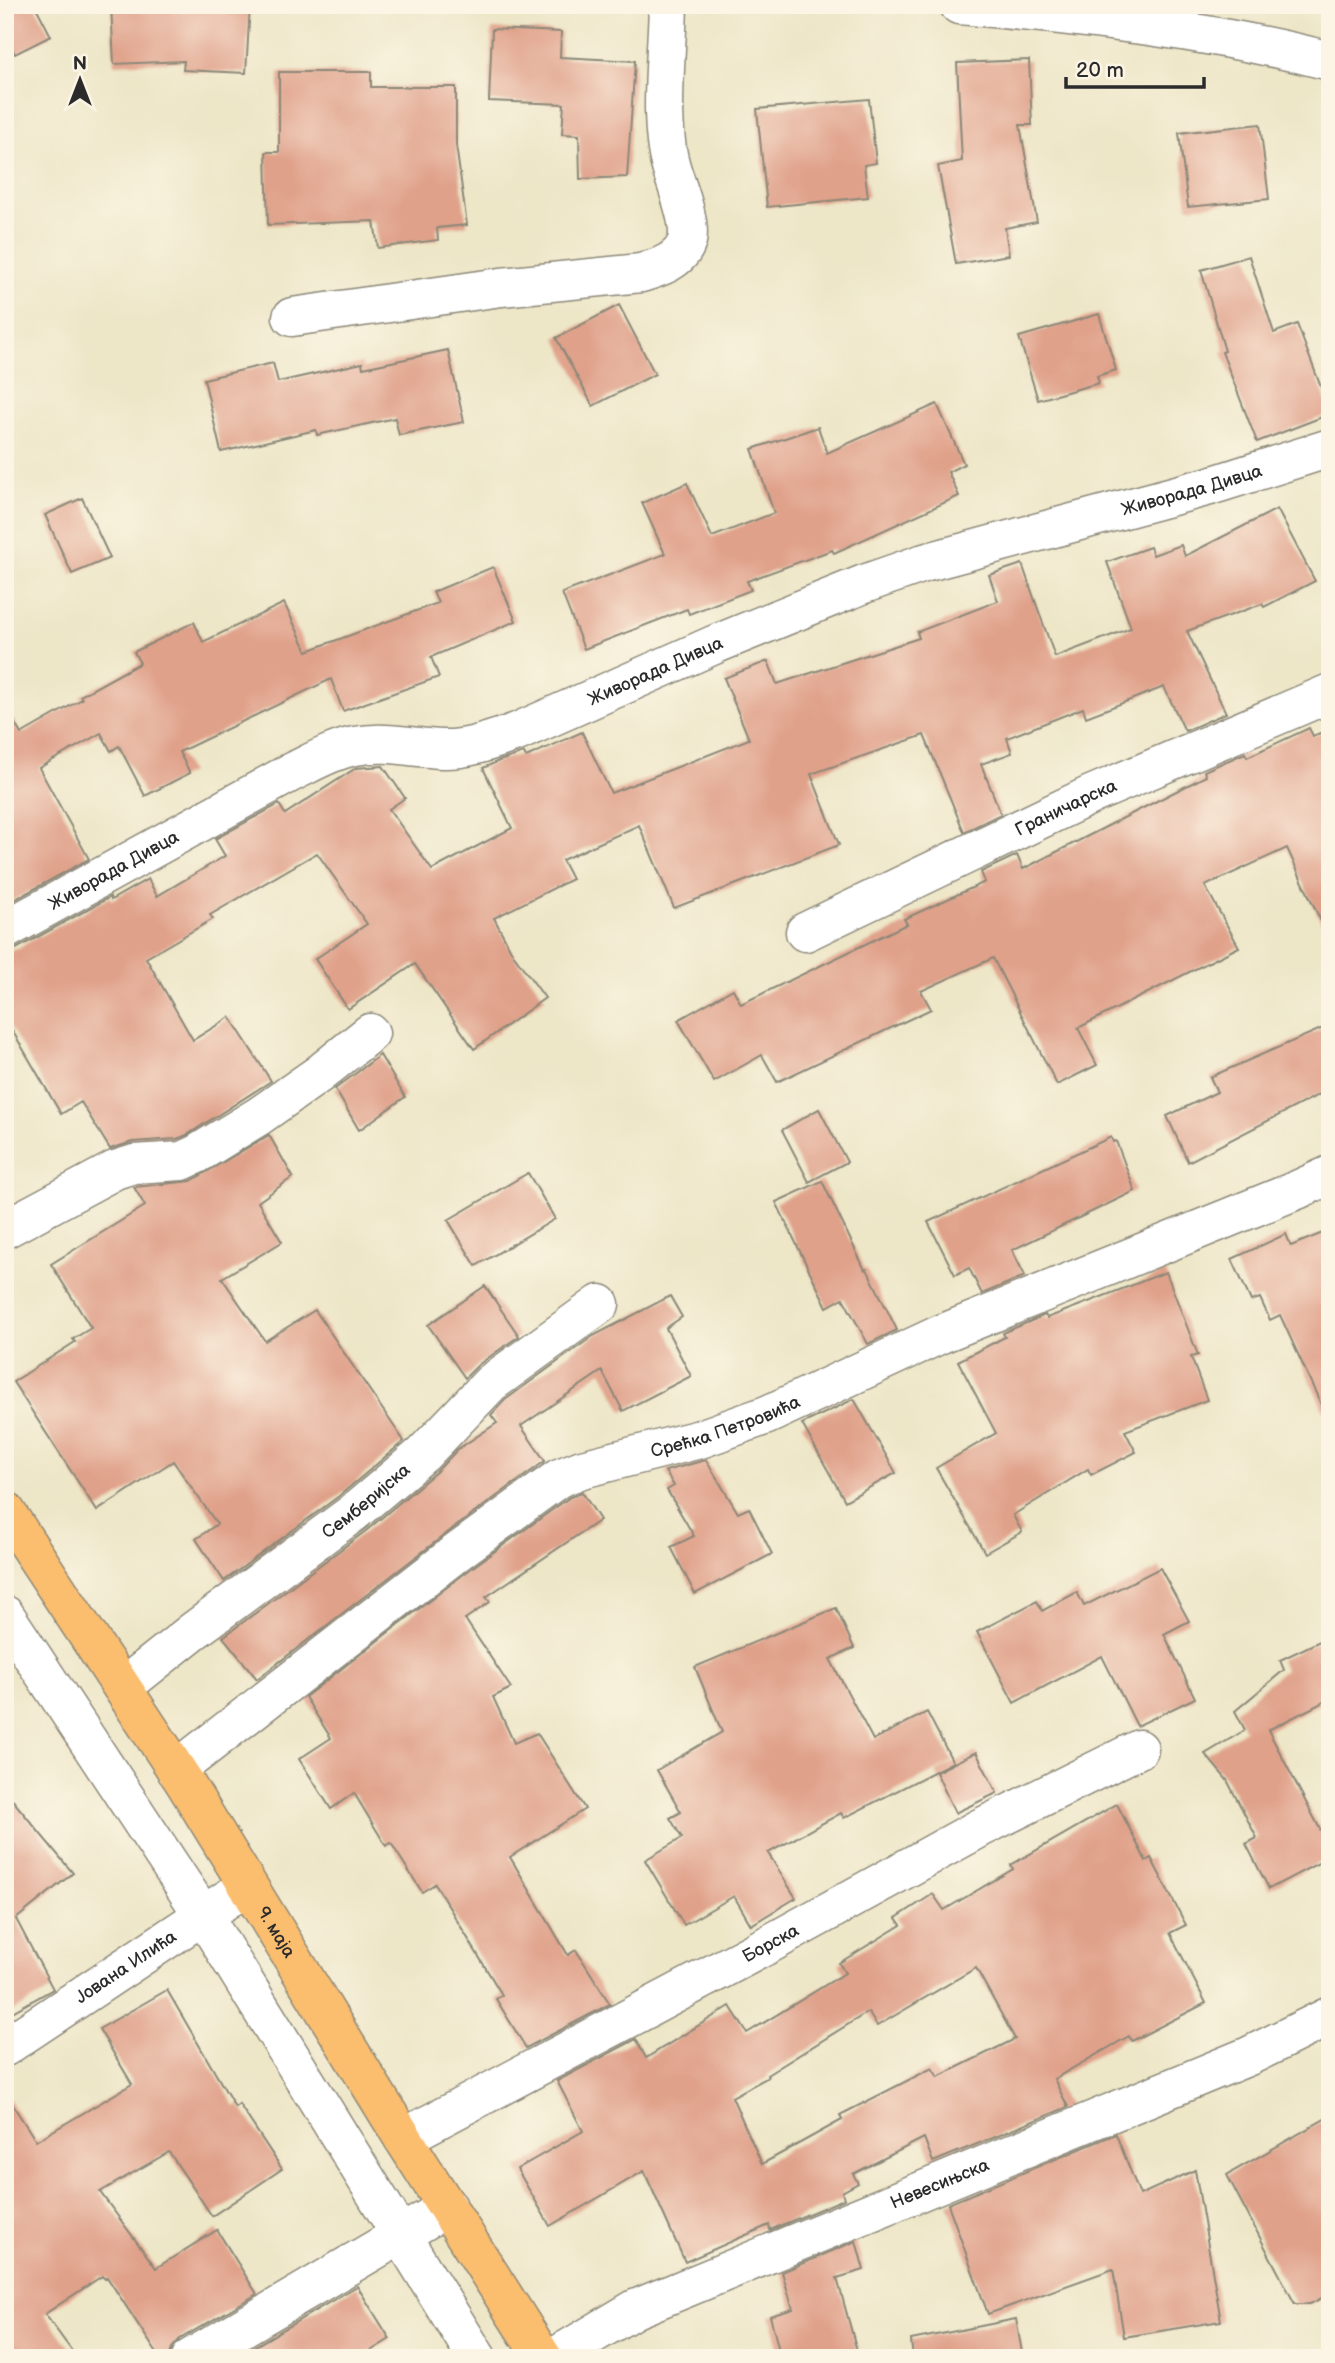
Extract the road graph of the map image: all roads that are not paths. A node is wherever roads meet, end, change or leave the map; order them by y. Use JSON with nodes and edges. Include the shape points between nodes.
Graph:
{"nodes":[{"id":1,"x":668,"y":5,"type":"edge"},
{"id":2,"x":959,"y":5,"type":"edge"},
{"id":3,"x":1330,"y":61,"type":"edge"},
{"id":4,"x":292,"y":317,"type":"dead end"},
{"id":5,"x":1330,"y":448,"type":"edge"},
{"id":6,"x":1330,"y":693,"type":"edge"},
{"id":7,"x":5,"y":930,"type":"edge"},
{"id":8,"x":805,"y":932,"type":"dead end"},
{"id":9,"x":370,"y":1033,"type":"dead end"},
{"id":10,"x":1330,"y":1175,"type":"edge"},
{"id":11,"x":5,"y":1229,"type":"edge"},
{"id":12,"x":600,"y":1304,"type":"dead end"},
{"id":13,"x":5,"y":1510,"type":"edge"},
{"id":14,"x":5,"y":1615,"type":"edge"},
{"id":15,"x":123,"y":1687,"type":"junction"},
{"id":16,"x":1139,"y":1749,"type":"dead end"},
{"id":17,"x":176,"y":1770,"type":"junction"},
{"id":18,"x":247,"y":1886,"type":"junction"},
{"id":19,"x":203,"y":1916,"type":"junction"},
{"id":20,"x":1330,"y":2016,"type":"edge"},
{"id":21,"x":5,"y":2047,"type":"edge"},
{"id":22,"x":403,"y":2138,"type":"junction"},
{"id":23,"x":448,"y":2207,"type":"junction"},
{"id":24,"x":400,"y":2235,"type":"junction"},
{"id":25,"x":191,"y":2358,"type":"edge"},
{"id":26,"x":477,"y":2358,"type":"edge"},
{"id":27,"x":543,"y":2358,"type":"edge"},
{"id":28,"x":553,"y":2358,"type":"edge"}],
"edges":[{"from":1,"to":4,"type":"street","via":[[665,122],[669,160],[687,222],[687,241],[678,256],[641,274],[501,287]]},
{"from":2,"to":3,"type":"street","via":[[1140,25]]},
{"from":5,"to":7,"type":"street","name":"Живорада Дивца","via":[[888,575],[785,615],[517,733],[465,748],[354,746],[290,773]]},
{"from":6,"to":8,"type":"street","name":"Граничарска","via":[[1093,794]]},
{"from":9,"to":11,"type":"street","via":[[259,1116],[197,1154],[182,1161],[115,1170]]},
{"from":10,"to":17,"type":"street","name":"Срећка Петровића","via":[[941,1334],[767,1415],[700,1439],[559,1478]]},
{"from":12,"to":15,"type":"street","name":"Семберијска","via":[[491,1383],[423,1454],[353,1513]]},
{"from":13,"to":15,"type":"main road","name":"9. маја"},
{"from":14,"to":19,"type":"street"},
{"from":15,"to":17,"type":"main road","name":"9. маја"},
{"from":16,"to":22,"type":"street","name":"Борска","via":[[980,1828]]},
{"from":17,"to":18,"type":"main road","name":"9. маја"},
{"from":18,"to":19,"type":"street","name":"Јована Илића"},
{"from":18,"to":22,"type":"main road","name":"9. маја"},
{"from":19,"to":21,"type":"street","name":"Јована Илића"},
{"from":19,"to":24,"type":"street"},
{"from":20,"to":28,"type":"street","name":"Невесињска","via":[[1249,2056],[635,2309]]},
{"from":22,"to":23,"type":"main road","name":"9. маја"},
{"from":23,"to":24,"type":"street"},
{"from":23,"to":27,"type":"main road","name":"9. маја"},
{"from":24,"to":25,"type":"street"},
{"from":24,"to":26,"type":"street"}]}
